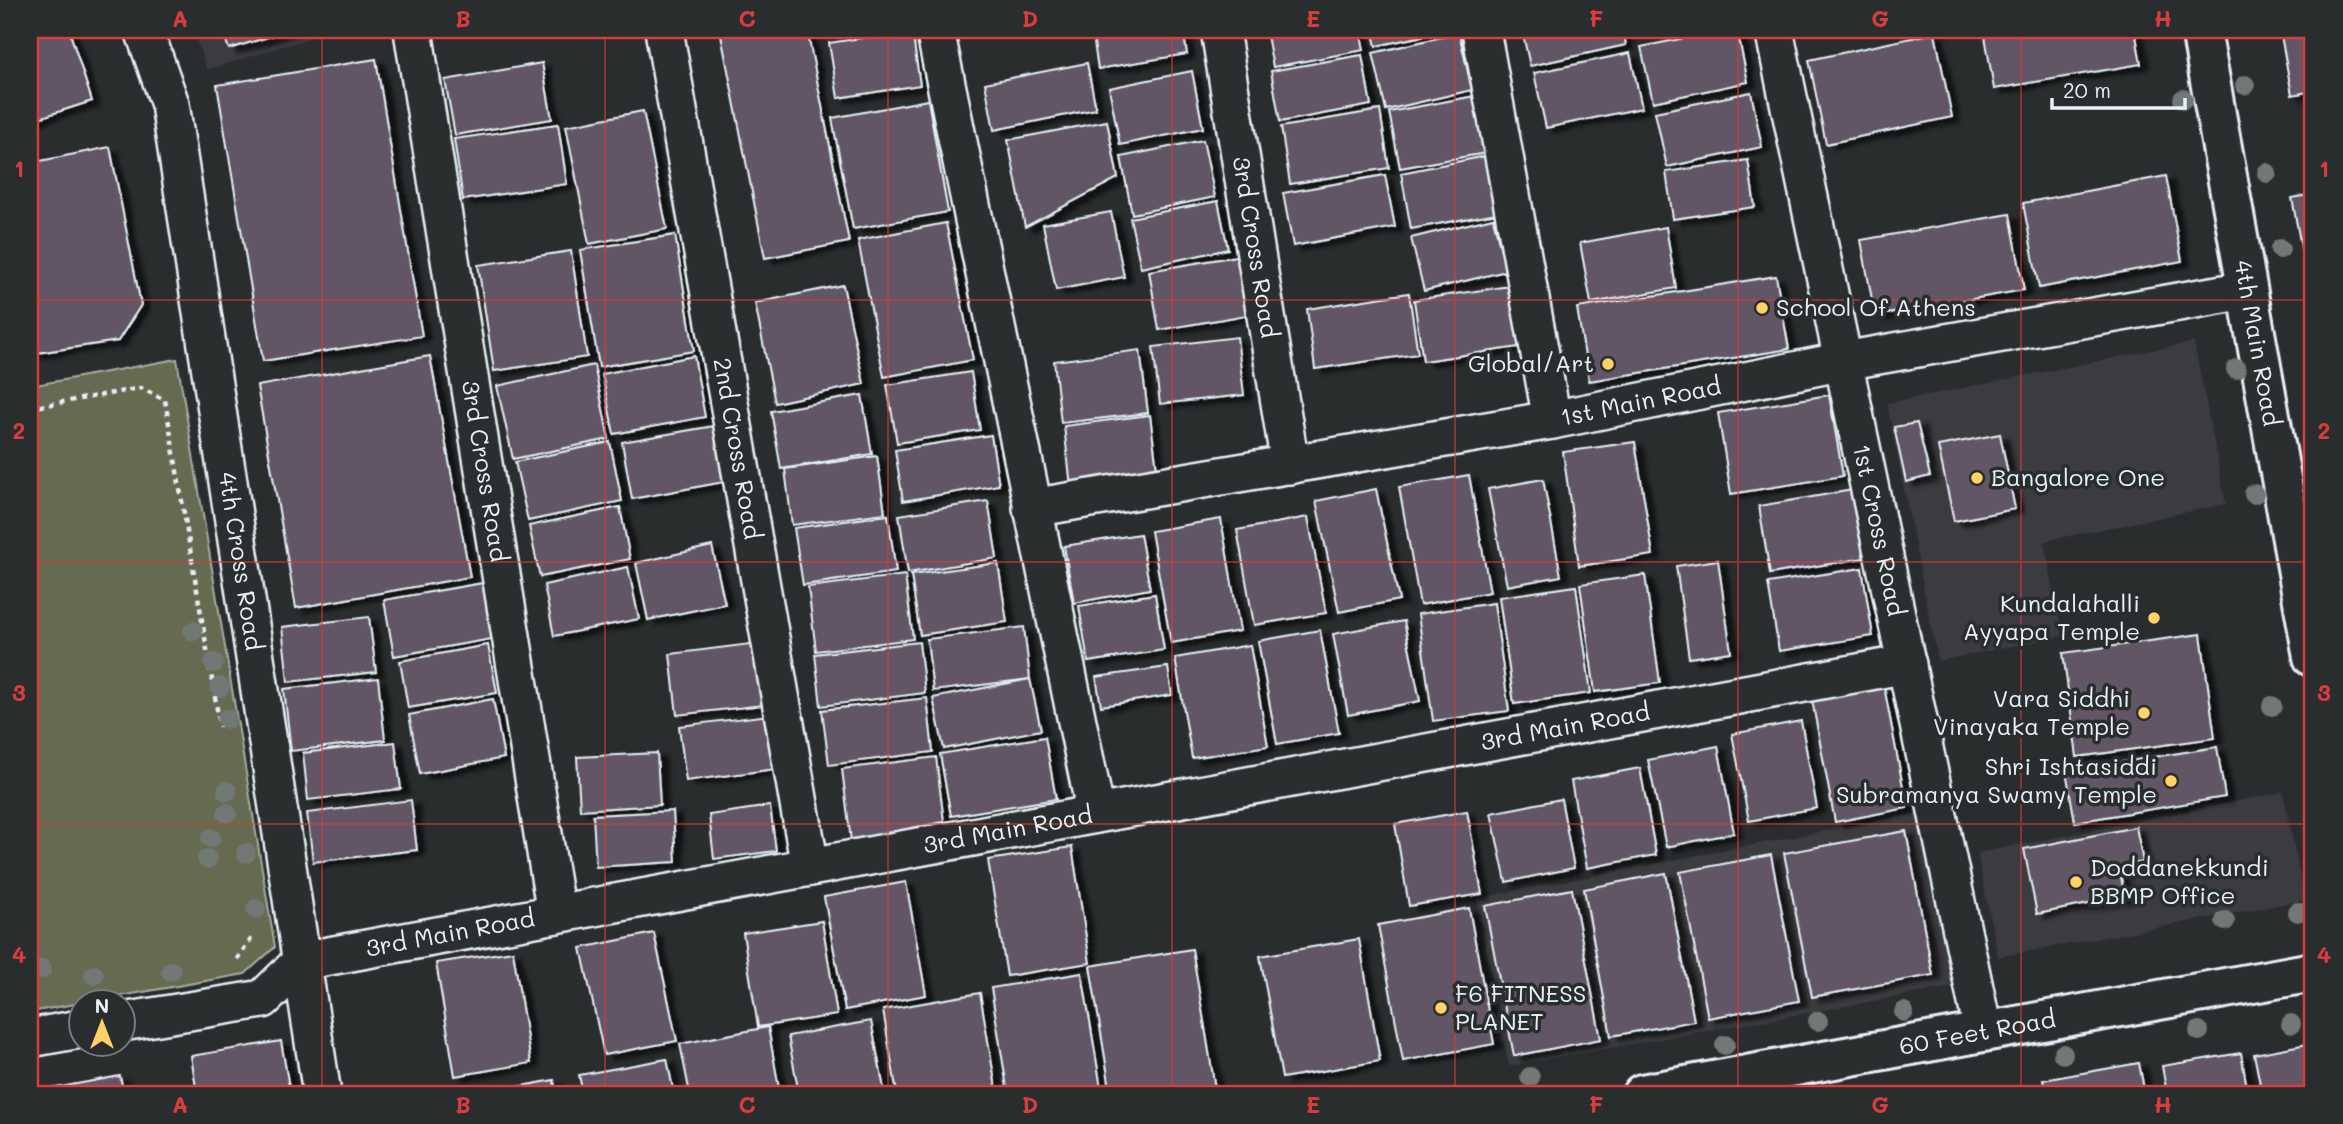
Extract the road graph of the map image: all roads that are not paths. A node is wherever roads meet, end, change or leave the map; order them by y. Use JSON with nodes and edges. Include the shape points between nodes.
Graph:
{"nodes":[{"id":1,"x":144,"y":30,"type":"edge"},
{"id":2,"x":664,"y":30,"type":"edge"},
{"id":3,"x":935,"y":30,"type":"edge"},
{"id":4,"x":1220,"y":30,"type":"edge"},
{"id":5,"x":1481,"y":30,"type":"edge"},
{"id":6,"x":1774,"y":30,"type":"edge"},
{"id":7,"x":2201,"y":30,"type":"edge"},
{"id":8,"x":413,"y":31,"type":"edge"},
{"id":9,"x":2246,"y":290,"type":"junction"},
{"id":10,"x":1844,"y":361,"type":"junction"},
{"id":11,"x":1552,"y":420,"type":"junction"},
{"id":12,"x":1290,"y":465,"type":"junction"},
{"id":13,"x":1032,"y":508,"type":"junction"},
{"id":14,"x":2305,"y":554,"type":"edge"},
{"id":15,"x":2313,"y":657,"type":"edge"},
{"id":16,"x":1907,"y":664,"type":"junction"},
{"id":17,"x":1096,"y":814,"type":"junction"},
{"id":18,"x":810,"y":867,"type":"junction"},
{"id":19,"x":556,"y":914,"type":"junction"},
{"id":20,"x":302,"y":961,"type":"junction"},
{"id":21,"x":2313,"y":972,"type":"edge"},
{"id":22,"x":136,"y":1020,"type":"edge"},
{"id":23,"x":1983,"y":1031,"type":"junction"},
{"id":24,"x":66,"y":1032,"type":"edge"},
{"id":25,"x":30,"y":1038,"type":"edge"},
{"id":26,"x":322,"y":1094,"type":"edge"},
{"id":27,"x":1642,"y":1094,"type":"edge"}],
"edges":[{"from":1,"to":20,"type":"street","name":"4th Cross Road","via":[[170,104]]},
{"from":2,"to":18,"type":"street","name":"2nd Cross Road"},
{"from":3,"to":13,"type":"street"},
{"from":4,"to":12,"type":"street","name":"3rd Cross Road"},
{"from":5,"to":11,"type":"street"},
{"from":6,"to":10,"type":"street","name":"1st Cross Road"},
{"from":7,"to":9,"type":"street","name":"4th Main Road"},
{"from":8,"to":19,"type":"street","name":"3rd Cross Road"},
{"from":9,"to":10,"type":"street","name":"1st Main Road"},
{"from":9,"to":14,"type":"street","name":"4th Main Road"},
{"from":10,"to":11,"type":"street","name":"1st Main Road"},
{"from":10,"to":16,"type":"street","name":"1st Cross Road"},
{"from":11,"to":12,"type":"street","name":"1st Main Road"},
{"from":12,"to":13,"type":"street","name":"1st Main Road"},
{"from":13,"to":17,"type":"street"},
{"from":14,"to":15,"type":"street","name":"4th Main Road"},
{"from":16,"to":17,"type":"street","name":"3rd Main Road"},
{"from":16,"to":23,"type":"street","name":"1st Cross Road"},
{"from":17,"to":18,"type":"street","name":"3rd Main Road"},
{"from":18,"to":19,"type":"street","name":"3rd Main Road"},
{"from":19,"to":20,"type":"street","name":"3rd Main Road"},
{"from":20,"to":22,"type":"street","via":[[263,999]]},
{"from":20,"to":26,"type":"street","name":"4th Cross Road"},
{"from":21,"to":23,"type":"street","name":"60 Feet Road"},
{"from":23,"to":27,"type":"street","name":"60 Feet Road"},
{"from":24,"to":25,"type":"street"}]}
